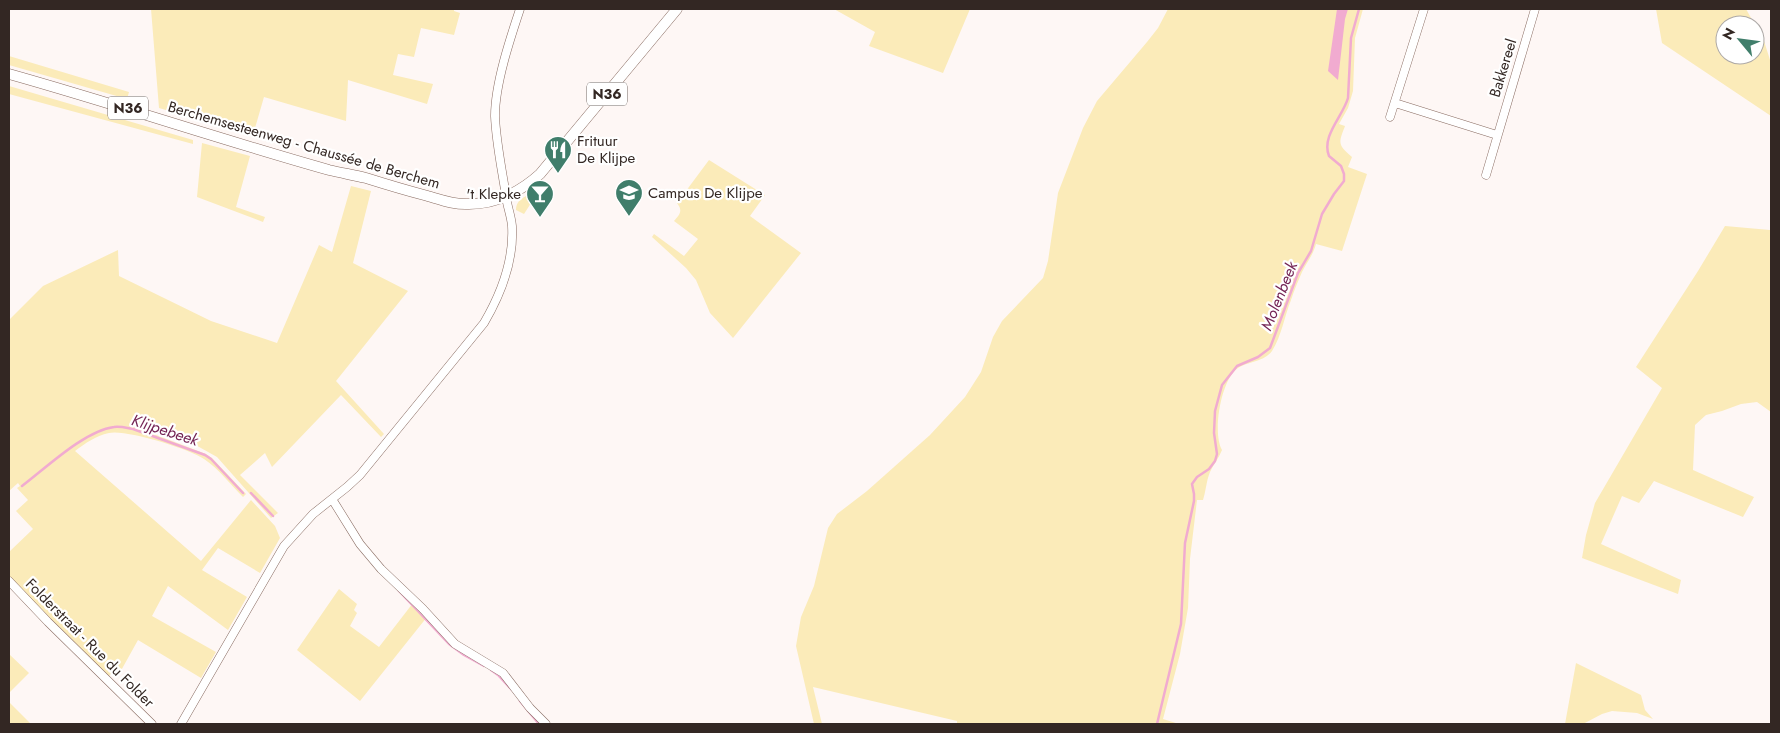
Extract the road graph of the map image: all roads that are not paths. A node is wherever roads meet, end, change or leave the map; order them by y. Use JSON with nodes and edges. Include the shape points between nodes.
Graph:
{"nodes":[{"id":1,"x":520,"y":9,"type":"edge"},
{"id":2,"x":676,"y":9,"type":"edge"},
{"id":3,"x":1424,"y":9,"type":"edge"},
{"id":4,"x":1534,"y":9,"type":"edge"},
{"id":5,"x":9,"y":74,"type":"edge"},
{"id":6,"x":1395,"y":103,"type":"junction"},
{"id":7,"x":1390,"y":117,"type":"dead end"},
{"id":8,"x":1497,"y":135,"type":"junction"},
{"id":9,"x":1486,"y":175,"type":"dead end"},
{"id":10,"x":506,"y":197,"type":"junction"},
{"id":11,"x":332,"y":498,"type":"junction"},
{"id":12,"x":9,"y":581,"type":"edge"},
{"id":13,"x":152,"y":724,"type":"edge"},
{"id":14,"x":181,"y":724,"type":"edge"},
{"id":15,"x":546,"y":724,"type":"edge"}],
"edges":[{"from":1,"to":10,"type":"street","via":[[499,80],[497,99],[498,140]]},
{"from":2,"to":10,"type":"main road","number":"N36","via":[[545,169]]},
{"from":3,"to":6,"type":"street"},
{"from":4,"to":8,"type":"street","name":"Bakkereel"},
{"from":5,"to":10,"type":"main road","name":"Berchemsesteenweg - Chaussée de Berchem","number":"N36","via":[[444,201],[470,204]]},
{"from":6,"to":7,"type":"street"},
{"from":6,"to":8,"type":"street"},
{"from":8,"to":9,"type":"street","name":"Bakkereel"},
{"from":10,"to":11,"type":"street","via":[[512,226],[509,254],[502,287],[489,315],[360,475]]},
{"from":11,"to":14,"type":"street","via":[[298,528],[278,554]]},
{"from":11,"to":15,"type":"street","via":[[360,544],[381,569],[455,644],[503,673]]},
{"from":12,"to":13,"type":"street","name":"Folderstraat - Rue du Folder"}]}
